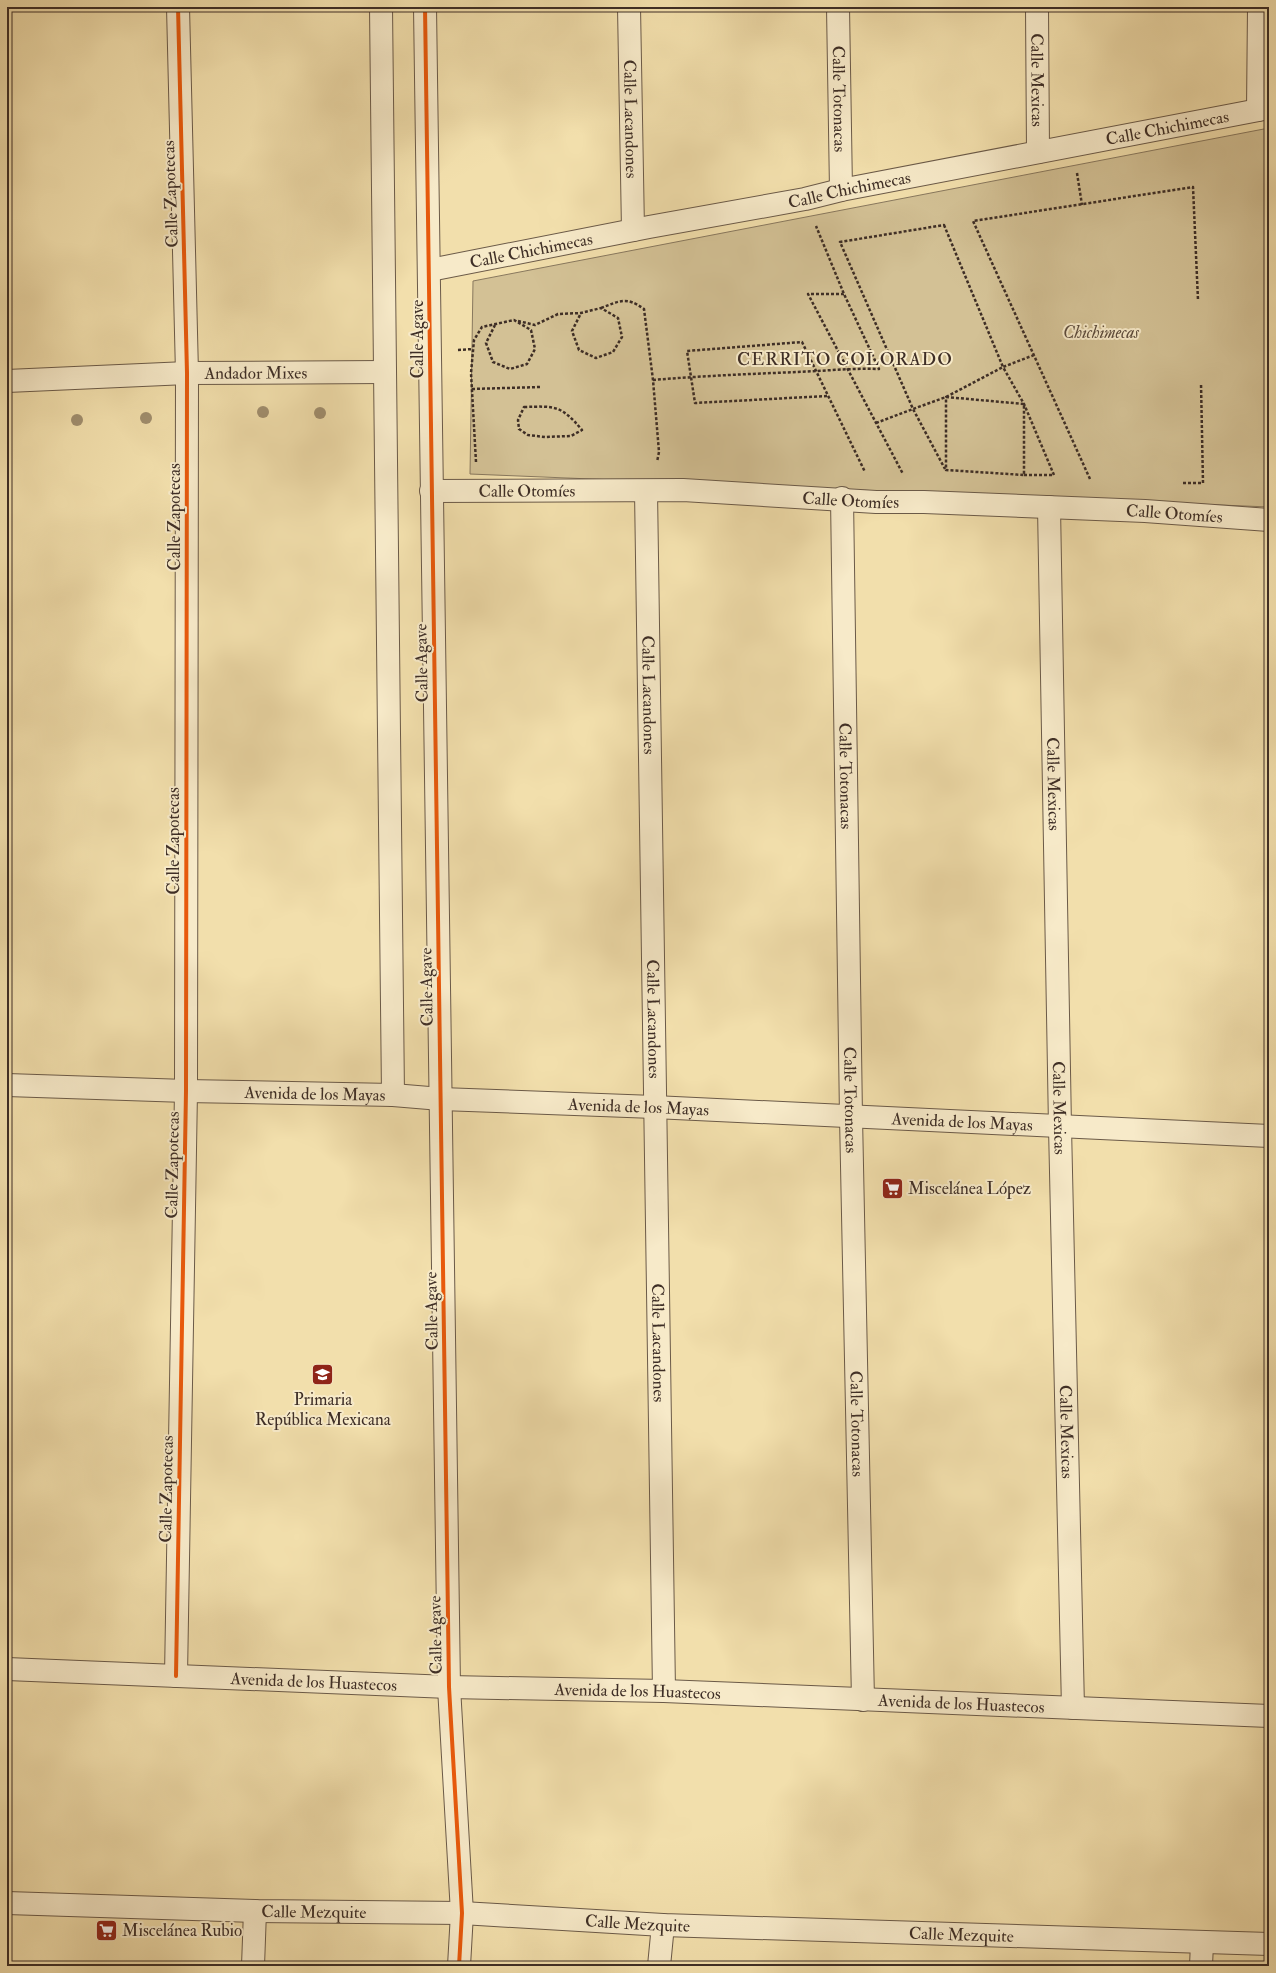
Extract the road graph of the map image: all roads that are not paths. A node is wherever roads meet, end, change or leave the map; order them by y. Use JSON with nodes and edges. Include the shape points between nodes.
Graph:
{"nodes":[{"id":1,"x":178,"y":7,"type":"edge"},
{"id":2,"x":381,"y":7,"type":"edge"},
{"id":3,"x":425,"y":7,"type":"edge"},
{"id":4,"x":629,"y":7,"type":"edge"},
{"id":5,"x":838,"y":7,"type":"edge"},
{"id":6,"x":1036,"y":7,"type":"edge"},
{"id":7,"x":1258,"y":7,"type":"edge"},
{"id":8,"x":1264,"y":109,"type":"edge"},
{"id":9,"x":1038,"y":152,"type":"junction"},
{"id":10,"x":841,"y":190,"type":"junction"},
{"id":11,"x":632,"y":230,"type":"junction"},
{"id":12,"x":430,"y":270,"type":"junction"},
{"id":13,"x":187,"y":372,"type":"junction"},
{"id":14,"x":385,"y":372,"type":"junction"},
{"id":15,"x":7,"y":381,"type":"edge"},
{"id":16,"x":431,"y":491,"type":"junction"},
{"id":17,"x":646,"y":491,"type":"junction"},
{"id":18,"x":842,"y":498,"type":"junction"},
{"id":19,"x":1049,"y":507,"type":"junction"},
{"id":20,"x":1269,"y":520,"type":"edge"},
{"id":21,"x":7,"y":1085,"type":"edge"},
{"id":22,"x":186,"y":1091,"type":"junction"},
{"id":23,"x":393,"y":1095,"type":"junction"},
{"id":24,"x":441,"y":1100,"type":"junction"},
{"id":25,"x":654,"y":1107,"type":"junction"},
{"id":26,"x":851,"y":1117,"type":"junction"},
{"id":27,"x":1060,"y":1127,"type":"junction"},
{"id":28,"x":1269,"y":1136,"type":"edge"},
{"id":29,"x":7,"y":1669,"type":"edge"},
{"id":30,"x":176,"y":1676,"type":"junction"},
{"id":31,"x":449,"y":1687,"type":"junction"},
{"id":32,"x":664,"y":1691,"type":"junction"},
{"id":33,"x":863,"y":1700,"type":"junction"},
{"id":34,"x":1073,"y":1708,"type":"junction"},
{"id":35,"x":1269,"y":1716,"type":"edge"},
{"id":36,"x":7,"y":1903,"type":"edge"},
{"id":37,"x":255,"y":1911,"type":"junction"},
{"id":38,"x":462,"y":1913,"type":"junction"},
{"id":39,"x":663,"y":1925,"type":"junction"},
{"id":40,"x":1202,"y":1943,"type":"junction"},
{"id":41,"x":1269,"y":1944,"type":"edge"},
{"id":42,"x":253,"y":1966,"type":"edge"},
{"id":43,"x":459,"y":1966,"type":"edge"},
{"id":44,"x":659,"y":1966,"type":"edge"},
{"id":45,"x":1201,"y":1966,"type":"edge"}],
"edges":[{"from":1,"to":13,"type":"street","name":"Calle Zapotecas"},
{"from":2,"to":14,"type":"street","name":"Calle Agave"},
{"from":3,"to":12,"type":"street","name":"Calle Agave"},
{"from":4,"to":11,"type":"street","name":"Calle Lacandones"},
{"from":5,"to":10,"type":"street","name":"Calle Totonacas"},
{"from":6,"to":9,"type":"street","name":"Calle Mexicas"},
{"from":7,"to":8,"type":"street"},
{"from":8,"to":9,"type":"street","name":"Calle Chichimecas"},
{"from":9,"to":10,"type":"street","name":"Calle Chichimecas"},
{"from":10,"to":11,"type":"street","name":"Calle Chichimecas","via":[[805,199]]},
{"from":11,"to":12,"type":"street","name":"Calle Chichimecas"},
{"from":12,"to":16,"type":"street","name":"Calle Agave"},
{"from":13,"to":14,"type":"street","name":"Andador Mixes"},
{"from":13,"to":15,"type":"street","name":"Andador Mixes"},
{"from":13,"to":22,"type":"street","name":"Calle Zapotecas"},
{"from":14,"to":23,"type":"street","name":"Calle Agave"},
{"from":16,"to":17,"type":"street","name":"Calle Otomíes"},
{"from":16,"to":24,"type":"street","name":"Calle Agave"},
{"from":17,"to":18,"type":"street","name":"Calle Otomíes","via":[[683,490]]},
{"from":17,"to":25,"type":"street","name":"Calle Lacandones"},
{"from":18,"to":19,"type":"street","name":"Calle Otomíes","via":[[876,502]]},
{"from":18,"to":26,"type":"street","name":"Calle Totonacas"},
{"from":19,"to":20,"type":"street","name":"Calle Otomíes","via":[[1145,510]]},
{"from":19,"to":27,"type":"street","name":"Calle Mexicas"},
{"from":21,"to":22,"type":"street","name":"Avenida de los Mayas"},
{"from":22,"to":23,"type":"street","name":"Avenida de los Mayas"},
{"from":22,"to":30,"type":"street","name":"Calle Zapotecas"},
{"from":23,"to":24,"type":"street","name":"Avenida de los Mayas"},
{"from":24,"to":25,"type":"street","name":"Avenida de los Mayas"},
{"from":24,"to":31,"type":"street","name":"Calle Agave"},
{"from":25,"to":26,"type":"street","name":"Avenida de los Mayas"},
{"from":25,"to":32,"type":"street","name":"Calle Lacandones"},
{"from":26,"to":27,"type":"street","name":"Avenida de los Mayas"},
{"from":26,"to":33,"type":"street","name":"Calle Totonacas"},
{"from":27,"to":28,"type":"street","name":"Avenida de los Mayas"},
{"from":27,"to":34,"type":"street","name":"Calle Mexicas"},
{"from":29,"to":30,"type":"street","name":"Avenida de los Huastecos"},
{"from":30,"to":31,"type":"street","name":"Avenida de los Huastecos"},
{"from":31,"to":32,"type":"street","name":"Avenida de los Huastecos"},
{"from":31,"to":38,"type":"street","name":"Calle Agave"},
{"from":32,"to":33,"type":"street","name":"Avenida de los Huastecos"},
{"from":33,"to":34,"type":"street","name":"Avenida de los Huastecos"},
{"from":34,"to":35,"type":"street","name":"Avenida de los Huastecos"},
{"from":36,"to":37,"type":"street","name":"Calle Mezquite"},
{"from":37,"to":38,"type":"street","name":"Calle Mezquite"},
{"from":37,"to":42,"type":"street"},
{"from":38,"to":39,"type":"street","name":"Calle Mezquite"},
{"from":38,"to":43,"type":"street","name":"Calle Agave"},
{"from":39,"to":40,"type":"street","name":"Calle Mezquite"},
{"from":39,"to":44,"type":"street"},
{"from":40,"to":41,"type":"street","name":"Calle Mezquite"},
{"from":40,"to":45,"type":"street"}]}
